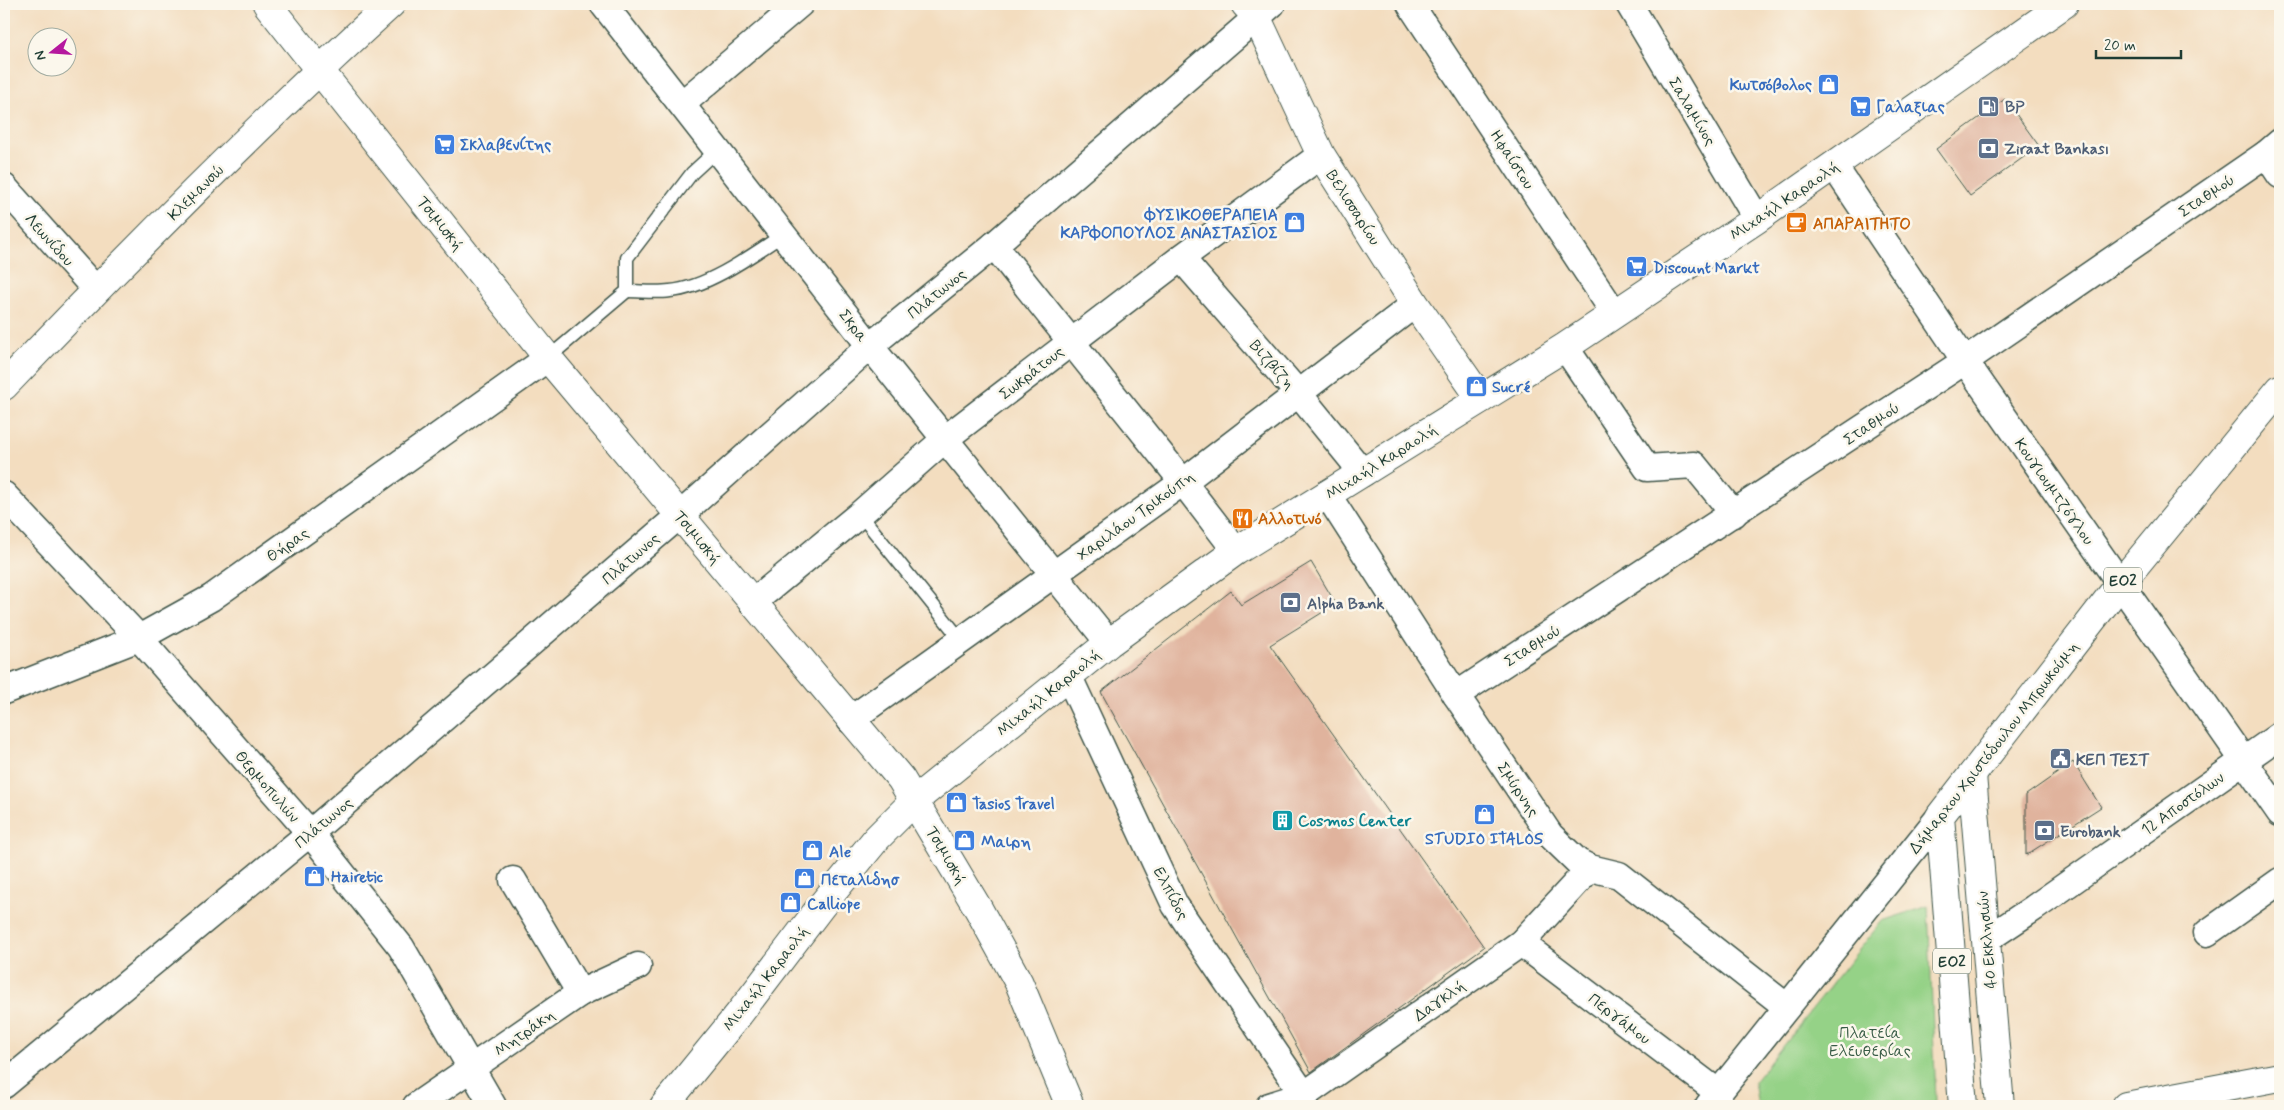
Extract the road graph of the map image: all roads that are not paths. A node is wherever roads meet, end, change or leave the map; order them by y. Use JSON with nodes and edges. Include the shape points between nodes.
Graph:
{"nodes":[{"id":1,"x":267,"y":4,"type":"edge"},
{"id":2,"x":391,"y":4,"type":"edge"},
{"id":3,"x":603,"y":4,"type":"edge"},
{"id":4,"x":800,"y":4,"type":"edge"},
{"id":5,"x":1410,"y":4,"type":"edge"},
{"id":6,"x":1629,"y":4,"type":"edge"},
{"id":7,"x":2064,"y":4,"type":"edge"},
{"id":8,"x":1258,"y":8,"type":"edge"},
{"id":9,"x":320,"y":69,"type":"junction"},
{"id":10,"x":683,"y":103,"type":"junction"},
{"id":11,"x":718,"y":149,"type":"junction"},
{"id":12,"x":1321,"y":156,"type":"junction"},
{"id":13,"x":2276,"y":157,"type":"edge"},
{"id":14,"x":1834,"y":166,"type":"junction"},
{"id":15,"x":4,"y":188,"type":"edge"},
{"id":16,"x":1758,"y":219,"type":"junction"},
{"id":17,"x":784,"y":234,"type":"junction"},
{"id":18,"x":994,"y":245,"type":"junction"},
{"id":19,"x":1181,"y":258,"type":"junction"},
{"id":20,"x":96,"y":290,"type":"junction"},
{"id":21,"x":627,"y":291,"type":"junction"},
{"id":22,"x":1415,"y":304,"type":"junction"},
{"id":23,"x":1615,"y":314,"type":"junction"},
{"id":24,"x":1070,"y":342,"type":"junction"},
{"id":25,"x":870,"y":346,"type":"junction"},
{"id":26,"x":1565,"y":347,"type":"junction"},
{"id":27,"x":548,"y":358,"type":"junction"},
{"id":28,"x":1965,"y":361,"type":"junction"},
{"id":29,"x":4,"y":386,"type":"edge"},
{"id":30,"x":2280,"y":389,"type":"edge"},
{"id":31,"x":1298,"y":393,"type":"junction"},
{"id":32,"x":1481,"y":399,"type":"junction"},
{"id":33,"x":946,"y":438,"type":"junction"},
{"id":34,"x":1363,"y":473,"type":"junction"},
{"id":35,"x":1183,"y":482,"type":"junction"},
{"id":36,"x":1327,"y":494,"type":"junction"},
{"id":37,"x":4,"y":495,"type":"edge"},
{"id":38,"x":860,"y":514,"type":"junction"},
{"id":39,"x":1734,"y":514,"type":"junction"},
{"id":40,"x":680,"y":515,"type":"junction"},
{"id":41,"x":1236,"y":551,"type":"junction"},
{"id":42,"x":1054,"y":573,"type":"junction"},
{"id":43,"x":2120,"y":584,"type":"junction"},
{"id":44,"x":752,"y":603,"type":"junction"},
{"id":45,"x":139,"y":638,"type":"junction"},
{"id":46,"x":962,"y":640,"type":"junction"},
{"id":47,"x":1109,"y":643,"type":"junction"},
{"id":48,"x":1068,"y":675,"type":"junction"},
{"id":49,"x":4,"y":692,"type":"edge"},
{"id":50,"x":1456,"y":695,"type":"junction"},
{"id":51,"x":850,"y":720,"type":"junction"},
{"id":52,"x":2280,"y":735,"type":"edge"},
{"id":53,"x":2243,"y":760,"type":"junction"},
{"id":54,"x":1972,"y":775,"type":"junction"},
{"id":55,"x":915,"y":800,"type":"junction"},
{"id":56,"x":2280,"y":813,"type":"edge"},
{"id":57,"x":1940,"y":816,"type":"junction"},
{"id":58,"x":310,"y":833,"type":"junction"},
{"id":59,"x":1590,"y":868,"type":"junction"},
{"id":60,"x":513,"y":880,"type":"dead end"},
{"id":61,"x":2280,"y":881,"type":"edge"},
{"id":62,"x":2207,"y":933,"type":"dead end"},
{"id":63,"x":1986,"y":940,"type":"junction"},
{"id":64,"x":1521,"y":942,"type":"junction"},
{"id":65,"x":638,"y":966,"type":"dead end"},
{"id":66,"x":580,"y":993,"type":"junction"},
{"id":67,"x":1787,"y":1007,"type":"junction"},
{"id":68,"x":471,"y":1070,"type":"junction"},
{"id":69,"x":2280,"y":1077,"type":"edge"},
{"id":70,"x":4,"y":1085,"type":"edge"},
{"id":71,"x":1304,"y":1095,"type":"junction"},
{"id":72,"x":1713,"y":1099,"type":"edge"},
{"id":73,"x":416,"y":1106,"type":"edge"},
{"id":74,"x":493,"y":1106,"type":"edge"},
{"id":75,"x":664,"y":1106,"type":"edge"},
{"id":76,"x":1070,"y":1106,"type":"edge"},
{"id":77,"x":1269,"y":1106,"type":"edge"},
{"id":78,"x":1963,"y":1106,"type":"edge"},
{"id":79,"x":2000,"y":1106,"type":"edge"},
{"id":80,"x":2126,"y":1106,"type":"edge"}],
"edges":[{"from":1,"to":9,"type":"main road","name":"Τσιμισκή"},
{"from":2,"to":9,"type":"main road","name":"Κλεμανσώ"},
{"from":3,"to":10,"type":"street","name":"Σκρα"},
{"from":4,"to":10,"type":"street"},
{"from":5,"to":23,"type":"street","name":"Ηφαίστου"},
{"from":6,"to":16,"type":"street","name":"Σαλαμίνος"},
{"from":7,"to":14,"type":"main road","name":"Μιχαήλ Καραολή"},
{"from":8,"to":12,"type":"main road","name":"Βελισσαρίου"},
{"from":8,"to":18,"type":"street","name":"Πλάτωνος"},
{"from":9,"to":20,"type":"main road","name":"Κλεμανσώ"},
{"from":9,"to":27,"type":"main road","name":"Τσιμισκή"},
{"from":10,"to":11,"type":"street","name":"Σκρα"},
{"from":11,"to":17,"type":"street","name":"Σκρα"},
{"from":11,"to":21,"type":"lane","via":[[692,173],[627,258]]},
{"from":12,"to":19,"type":"street","name":"Σωκράτους"},
{"from":12,"to":22,"type":"main road","name":"Βελισσαρίου"},
{"from":13,"to":28,"type":"street","name":"Σταθμού"},
{"from":14,"to":16,"type":"main road","name":"Μιχαήλ Καραολή"},
{"from":14,"to":28,"type":"street","name":"Κουγιουμτζόγλου"},
{"from":15,"to":20,"type":"street","name":"Λεωνίδου"},
{"from":16,"to":23,"type":"main road","name":"Μιχαήλ Καραολή"},
{"from":17,"to":21,"type":"lane","via":[[739,264],[687,287],[671,291]]},
{"from":17,"to":25,"type":"street","name":"Σκρα"},
{"from":18,"to":24,"type":"street"},
{"from":18,"to":25,"type":"street","name":"Πλάτωνος"},
{"from":19,"to":24,"type":"street","name":"Σωκράτους"},
{"from":19,"to":31,"type":"street","name":"Βιζβίζη"},
{"from":20,"to":29,"type":"main road","name":"Κλεμανσώ"},
{"from":21,"to":27,"type":"lane"},
{"from":22,"to":31,"type":"street","name":"Χαριλάου Τρικούπη"},
{"from":22,"to":32,"type":"main road","name":"Βελισσαρίου"},
{"from":23,"to":26,"type":"main road","name":"Μιχαήλ Καραολή"},
{"from":24,"to":33,"type":"street","name":"Σωκράτους"},
{"from":24,"to":35,"type":"street"},
{"from":25,"to":33,"type":"street","name":"Σκρα"},
{"from":25,"to":40,"type":"street","name":"Πλάτωνος"},
{"from":26,"to":32,"type":"main road","name":"Μιχαήλ Καραολή"},
{"from":26,"to":39,"type":"street","via":[[1647,468],[1694,465]]},
{"from":27,"to":40,"type":"main road","name":"Τσιμισκή"},
{"from":27,"to":45,"type":"street","name":"Θήρας","via":[[211,598]]},
{"from":28,"to":39,"type":"street","name":"Σταθμού"},
{"from":28,"to":43,"type":"street","name":"Κουγιουμτζόγλου"},
{"from":30,"to":43,"type":"main road","name":"Δήμαρχου Χριστόδουλου Μπρωκούμη","number":"ΕΟ2"},
{"from":31,"to":34,"type":"street","name":"Βιζβίζη"},
{"from":31,"to":35,"type":"street","name":"Χαριλάου Τρικούπη"},
{"from":32,"to":34,"type":"main road","name":"Μιχαήλ Καραολή"},
{"from":33,"to":38,"type":"street","name":"Σωκράτους"},
{"from":33,"to":42,"type":"street","name":"Σκρα"},
{"from":34,"to":36,"type":"main road","name":"Μιχαήλ Καραολή"},
{"from":35,"to":41,"type":"street"},
{"from":35,"to":42,"type":"street","name":"Χαριλάου Τρικούπη"},
{"from":36,"to":41,"type":"main road","name":"Μιχαήλ Καραολή"},
{"from":36,"to":50,"type":"street","name":"Σμύρνης"},
{"from":37,"to":45,"type":"street","name":"Θερμοπυλών"},
{"from":38,"to":44,"type":"street","name":"Σωκράτους"},
{"from":38,"to":46,"type":"lane"},
{"from":39,"to":50,"type":"street","name":"Σταθμού"},
{"from":40,"to":44,"type":"main road","name":"Τσιμισκή"},
{"from":40,"to":58,"type":"street","name":"Πλάτωνος"},
{"from":41,"to":47,"type":"main road","name":"Μιχαήλ Καραολή"},
{"from":42,"to":46,"type":"street","name":"Χαριλάου Τρικούπη"},
{"from":42,"to":47,"type":"street","name":"Σκρα"},
{"from":43,"to":53,"type":"street","name":"Κουγιουμτζόγλου"},
{"from":43,"to":54,"type":"main road","name":"Δήμαρχου Χριστόδουλου Μπρωκούμη","number":"ΕΟ2"},
{"from":44,"to":51,"type":"main road","name":"Τσιμισκή"},
{"from":45,"to":49,"type":"street","name":"Θήρας"},
{"from":45,"to":58,"type":"street","name":"Θερμοπυλών"},
{"from":46,"to":51,"type":"street","name":"Χαριλάου Τρικούπη"},
{"from":47,"to":48,"type":"main road","name":"Μιχαήλ Καραολή"},
{"from":48,"to":55,"type":"main road","name":"Μιχαήλ Καραολή"},
{"from":48,"to":71,"type":"street","name":"Ελπίδος","via":[[1175,905]]},
{"from":50,"to":59,"type":"street","name":"Σμύρνης","via":[[1550,835],[1578,862]]},
{"from":51,"to":55,"type":"main road","name":"Τσιμισκή"},
{"from":52,"to":53,"type":"street","name":"12 Αποστόλων"},
{"from":53,"to":56,"type":"street","name":"Κουγιουμτζόγλου"},
{"from":53,"to":63,"type":"street","name":"12 Αποστόλων"},
{"from":54,"to":57,"type":"main road","name":"Δήμαρχου Χριστόδουλου Μπρωκούμη","number":"ΕΟ2"},
{"from":54,"to":63,"type":"main road","name":"40 Εκκλησιών","number":"ΕΟ2"},
{"from":55,"to":75,"type":"main road","name":"Μιχαήλ Καραολή","via":[[860,857]]},
{"from":55,"to":76,"type":"main road","name":"Τσιμισκή","via":[[1018,983]]},
{"from":57,"to":67,"type":"street","name":"Δήμαρχου Χριστόδουλου Μπρωκούμη"},
{"from":57,"to":78,"type":"main road","number":"ΕΟ2"},
{"from":58,"to":68,"type":"street","name":"Θερμοπυλών","via":[[401,947]]},
{"from":58,"to":70,"type":"street","name":"Πλάτωνος"},
{"from":59,"to":64,"type":"street","name":"Δαγκλή"},
{"from":59,"to":67,"type":"street","name":"Σμύρνης","via":[[1619,875]]},
{"from":60,"to":66,"type":"street"},
{"from":61,"to":62,"type":"street"},
{"from":63,"to":79,"type":"main road","name":"40 Εκκλησιών","number":"ΕΟ2"},
{"from":64,"to":71,"type":"street","name":"Δαγκλή"},
{"from":64,"to":72,"type":"street","name":"Περγάμου"},
{"from":65,"to":66,"type":"street","name":"Μητράκη"},
{"from":66,"to":68,"type":"street","name":"Μητράκη"},
{"from":67,"to":72,"type":"street","name":"Δήμαρχου Χριστόδουλου Μπρωκούμη"},
{"from":68,"to":73,"type":"street","name":"Μητράκη"},
{"from":68,"to":74,"type":"street","name":"Θερμοπυλών"},
{"from":69,"to":80,"type":"main road"},
{"from":71,"to":77,"type":"street","name":"Δαγκλή"}]}
